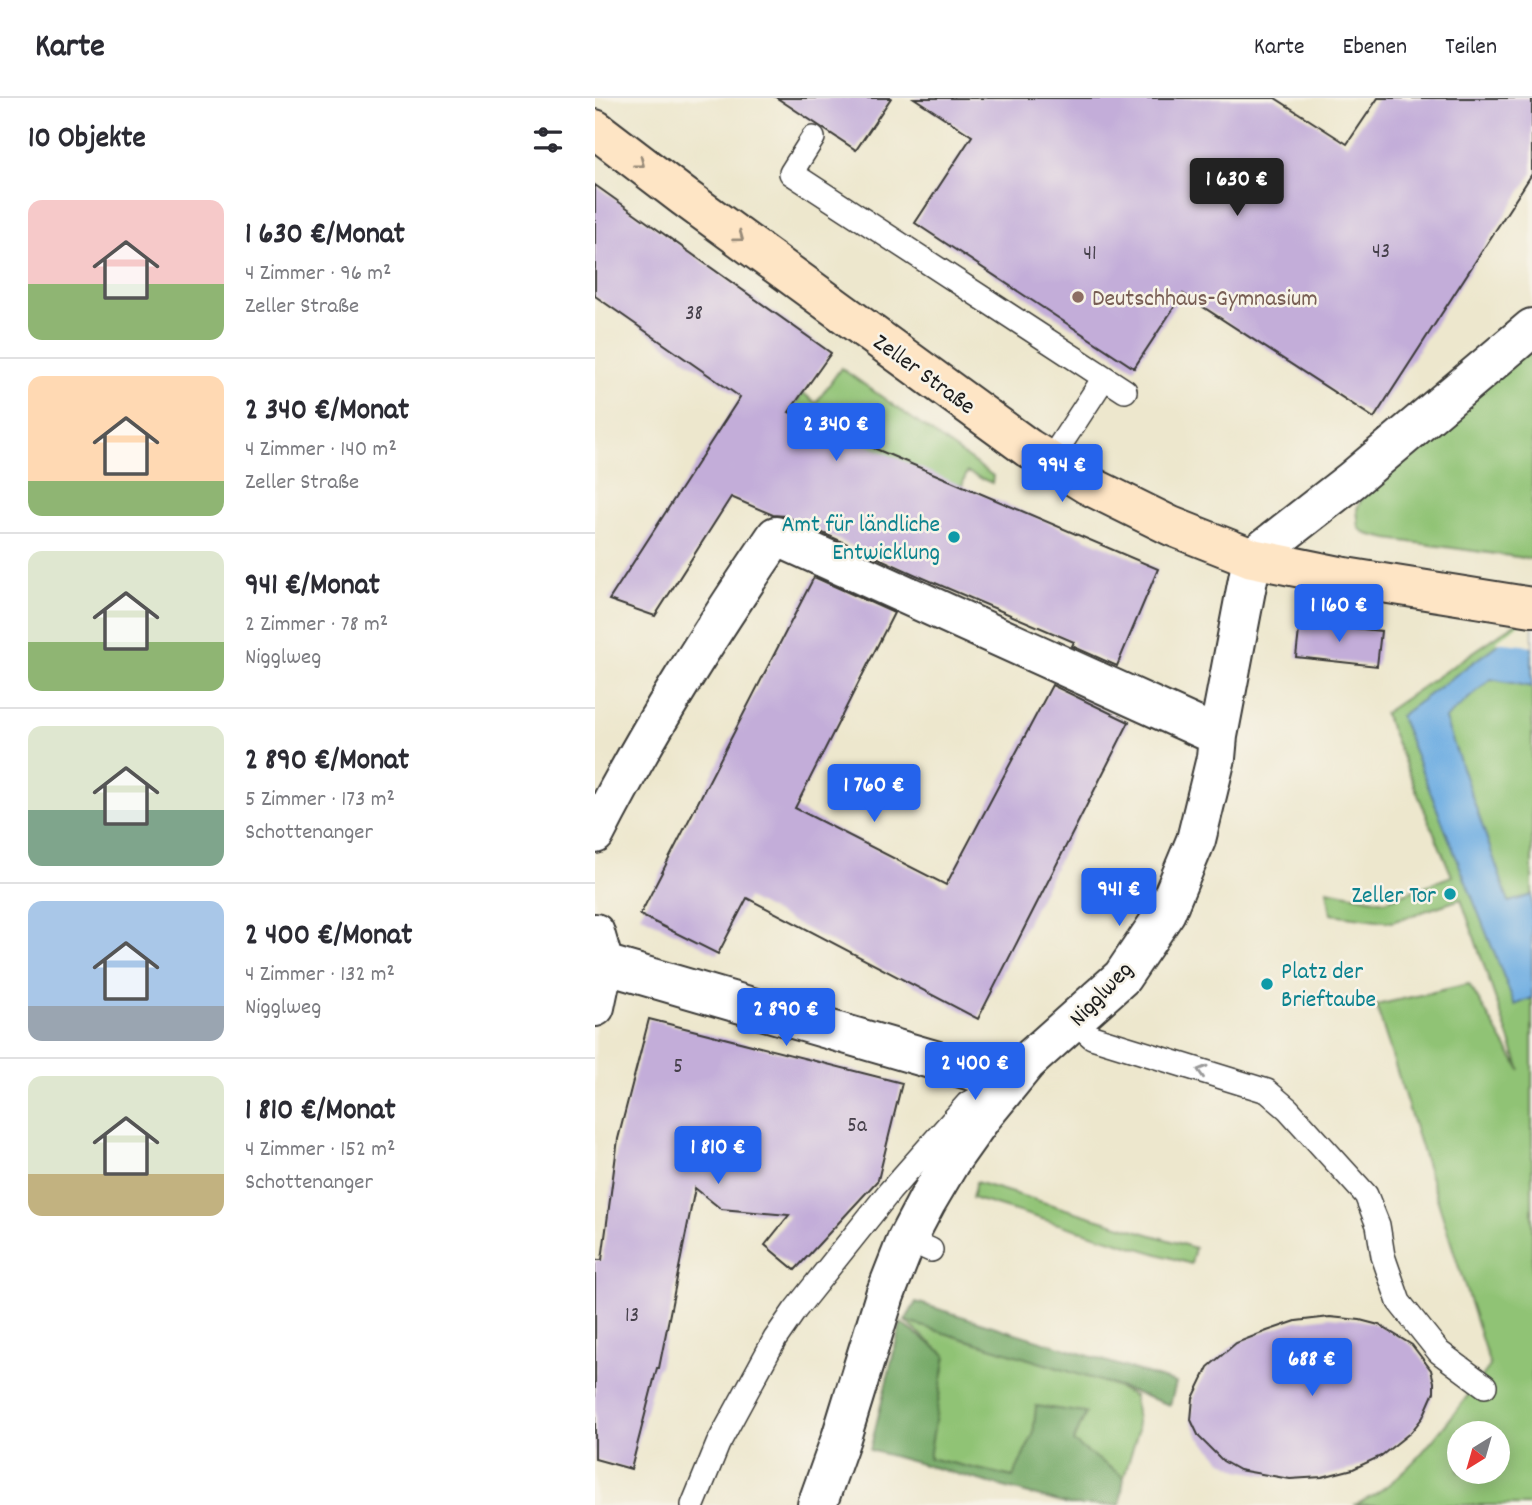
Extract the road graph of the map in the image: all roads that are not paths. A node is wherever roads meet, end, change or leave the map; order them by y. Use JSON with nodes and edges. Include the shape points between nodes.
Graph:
{"nodes":[{"id":1,"x":595,"y":129,"type":"edge"},
{"id":2,"x":813,"y":138,"type":"dead end"},
{"id":3,"x":1532,"y":328,"type":"edge"},
{"id":4,"x":1104,"y":378,"type":"junction"},
{"id":5,"x":1125,"y":391,"type":"dead end"},
{"id":6,"x":1049,"y":462,"type":"junction"},
{"id":7,"x":1252,"y":558,"type":"junction"},
{"id":8,"x":1517,"y":604,"type":"edge"},
{"id":9,"x":1218,"y":736,"type":"junction"},
{"id":10,"x":595,"y":834,"type":"edge"},
{"id":11,"x":600,"y":948,"type":"edge"},
{"id":12,"x":595,"y":1007,"type":"edge"},
{"id":13,"x":1083,"y":1029,"type":"junction"},
{"id":14,"x":1010,"y":1082,"type":"junction"},
{"id":15,"x":1485,"y":1386,"type":"dead end"},
{"id":16,"x":693,"y":1505,"type":"edge"},
{"id":17,"x":817,"y":1505,"type":"edge"}],
"edges":[{"from":1,"to":6,"type":"street","name":"Zeller Straße","one_way":true},
{"from":2,"to":4,"type":"lane","via":[[791,173]]},
{"from":3,"to":7,"type":"street"},
{"from":4,"to":5,"type":"lane"},
{"from":4,"to":6,"type":"lane"},
{"from":6,"to":7,"type":"street","name":"Zeller Straße","via":[[1181,531]]},
{"from":7,"to":8,"type":"street","name":"Zeller Straße"},
{"from":7,"to":9,"type":"street","name":"Nigglweg"},
{"from":9,"to":10,"type":"street","via":[[776,536],[702,646]]},
{"from":9,"to":13,"type":"street","name":"Nigglweg","via":[[1196,840],[1166,912]]},
{"from":11,"to":12,"type":"street"},
{"from":11,"to":14,"type":"street"},
{"from":13,"to":14,"type":"street","name":"Nigglweg","via":[[1027,1062]]},
{"from":15,"to":13,"type":"lane","one_way":true,"via":[[1439,1352],[1399,1302],[1366,1195],[1288,1109],[1267,1091]]},
{"from":14,"to":16,"type":"lane","via":[[967,1104],[795,1310],[718,1444]]},
{"from":14,"to":17,"type":"street","name":"Nigglweg","via":[[950,1162],[919,1244],[885,1295]]}]}
